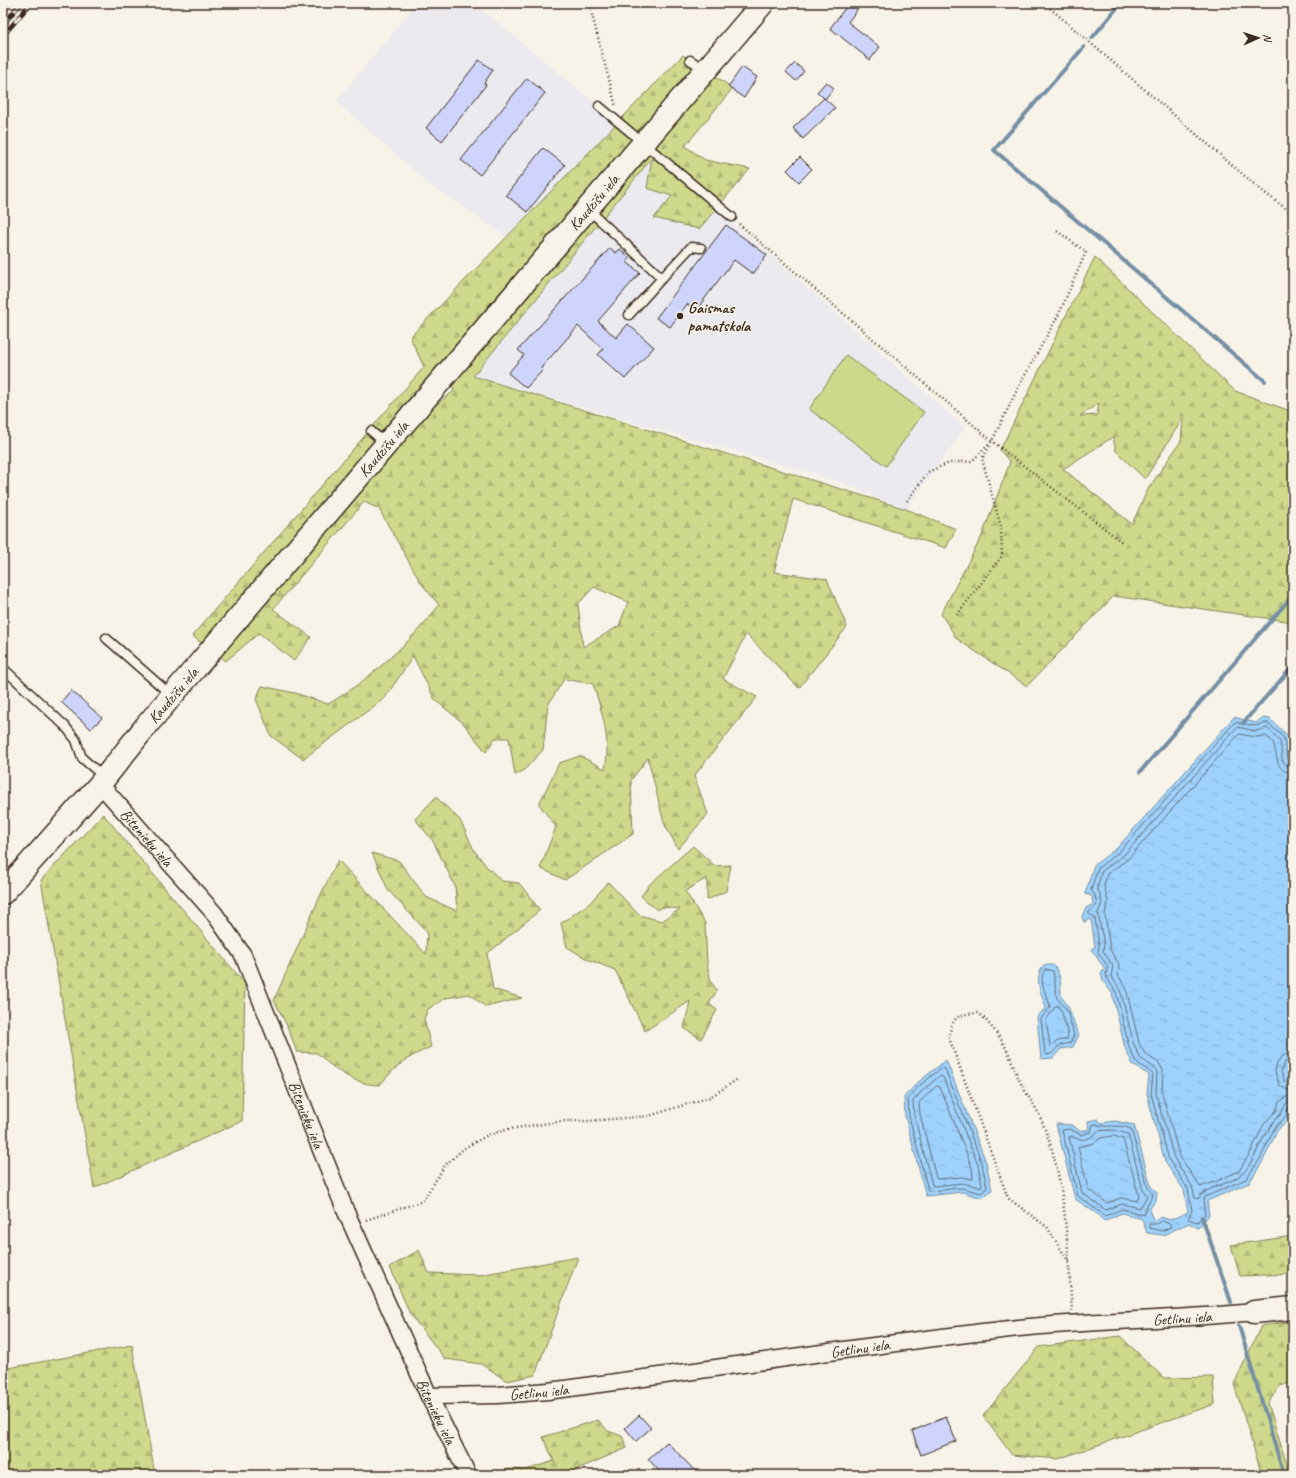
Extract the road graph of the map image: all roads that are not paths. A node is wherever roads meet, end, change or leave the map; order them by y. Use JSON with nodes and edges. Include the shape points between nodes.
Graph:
{"nodes":[{"id":1,"x":756,"y":6,"type":"edge"},
{"id":2,"x":599,"y":106,"type":"dead end"},
{"id":3,"x":643,"y":142,"type":"junction"},
{"id":4,"x":587,"y":209,"type":"junction"},
{"id":5,"x":732,"y":217,"type":"road end"},
{"id":6,"x":701,"y":248,"type":"dead end"},
{"id":7,"x":662,"y":278,"type":"junction"},
{"id":8,"x":629,"y":316,"type":"dead end"},
{"id":9,"x":106,"y":638,"type":"dead end"},
{"id":10,"x":3,"y":668,"type":"edge"},
{"id":11,"x":172,"y":696,"type":"junction"},
{"id":12,"x":102,"y":781,"type":"junction"},
{"id":13,"x":3,"y":893,"type":"edge"},
{"id":14,"x":1293,"y":1308,"type":"edge"},
{"id":15,"x":1254,"y":1312,"type":"joint"},
{"id":16,"x":429,"y":1396,"type":"junction"},
{"id":17,"x":468,"y":1475,"type":"edge"}],
"edges":[{"from":1,"to":3,"type":"street","name":"Kaudzīšu iela","via":[[698,65]]},
{"from":2,"to":3,"type":"lane"},
{"from":3,"to":4,"type":"street","name":"Kaudzīšu iela"},
{"from":3,"to":5,"type":"lane"},
{"from":4,"to":7,"type":"lane"},
{"from":4,"to":11,"type":"street","name":"Kaudzīšu iela","via":[[379,437]]},
{"from":6,"to":7,"type":"lane","via":[[691,247]]},
{"from":7,"to":8,"type":"lane"},
{"from":9,"to":11,"type":"lane"},
{"from":10,"to":12,"type":"lane","via":[[68,729],[78,744],[82,758]]},
{"from":11,"to":12,"type":"street","name":"Kaudzīšu iela"},
{"from":12,"to":13,"type":"street","name":"Kaudzīšu iela"},
{"from":12,"to":16,"type":"street","name":"Bitenieku iela","via":[[214,913],[243,955],[352,1224]]},
{"from":14,"to":15,"type":"street","name":"Getliņu iela"},
{"from":15,"to":16,"type":"street","name":"Getliņu iela","via":[[1073,1323],[908,1342],[548,1391]]},
{"from":16,"to":17,"type":"street","name":"Bitenieku iela"}]}
